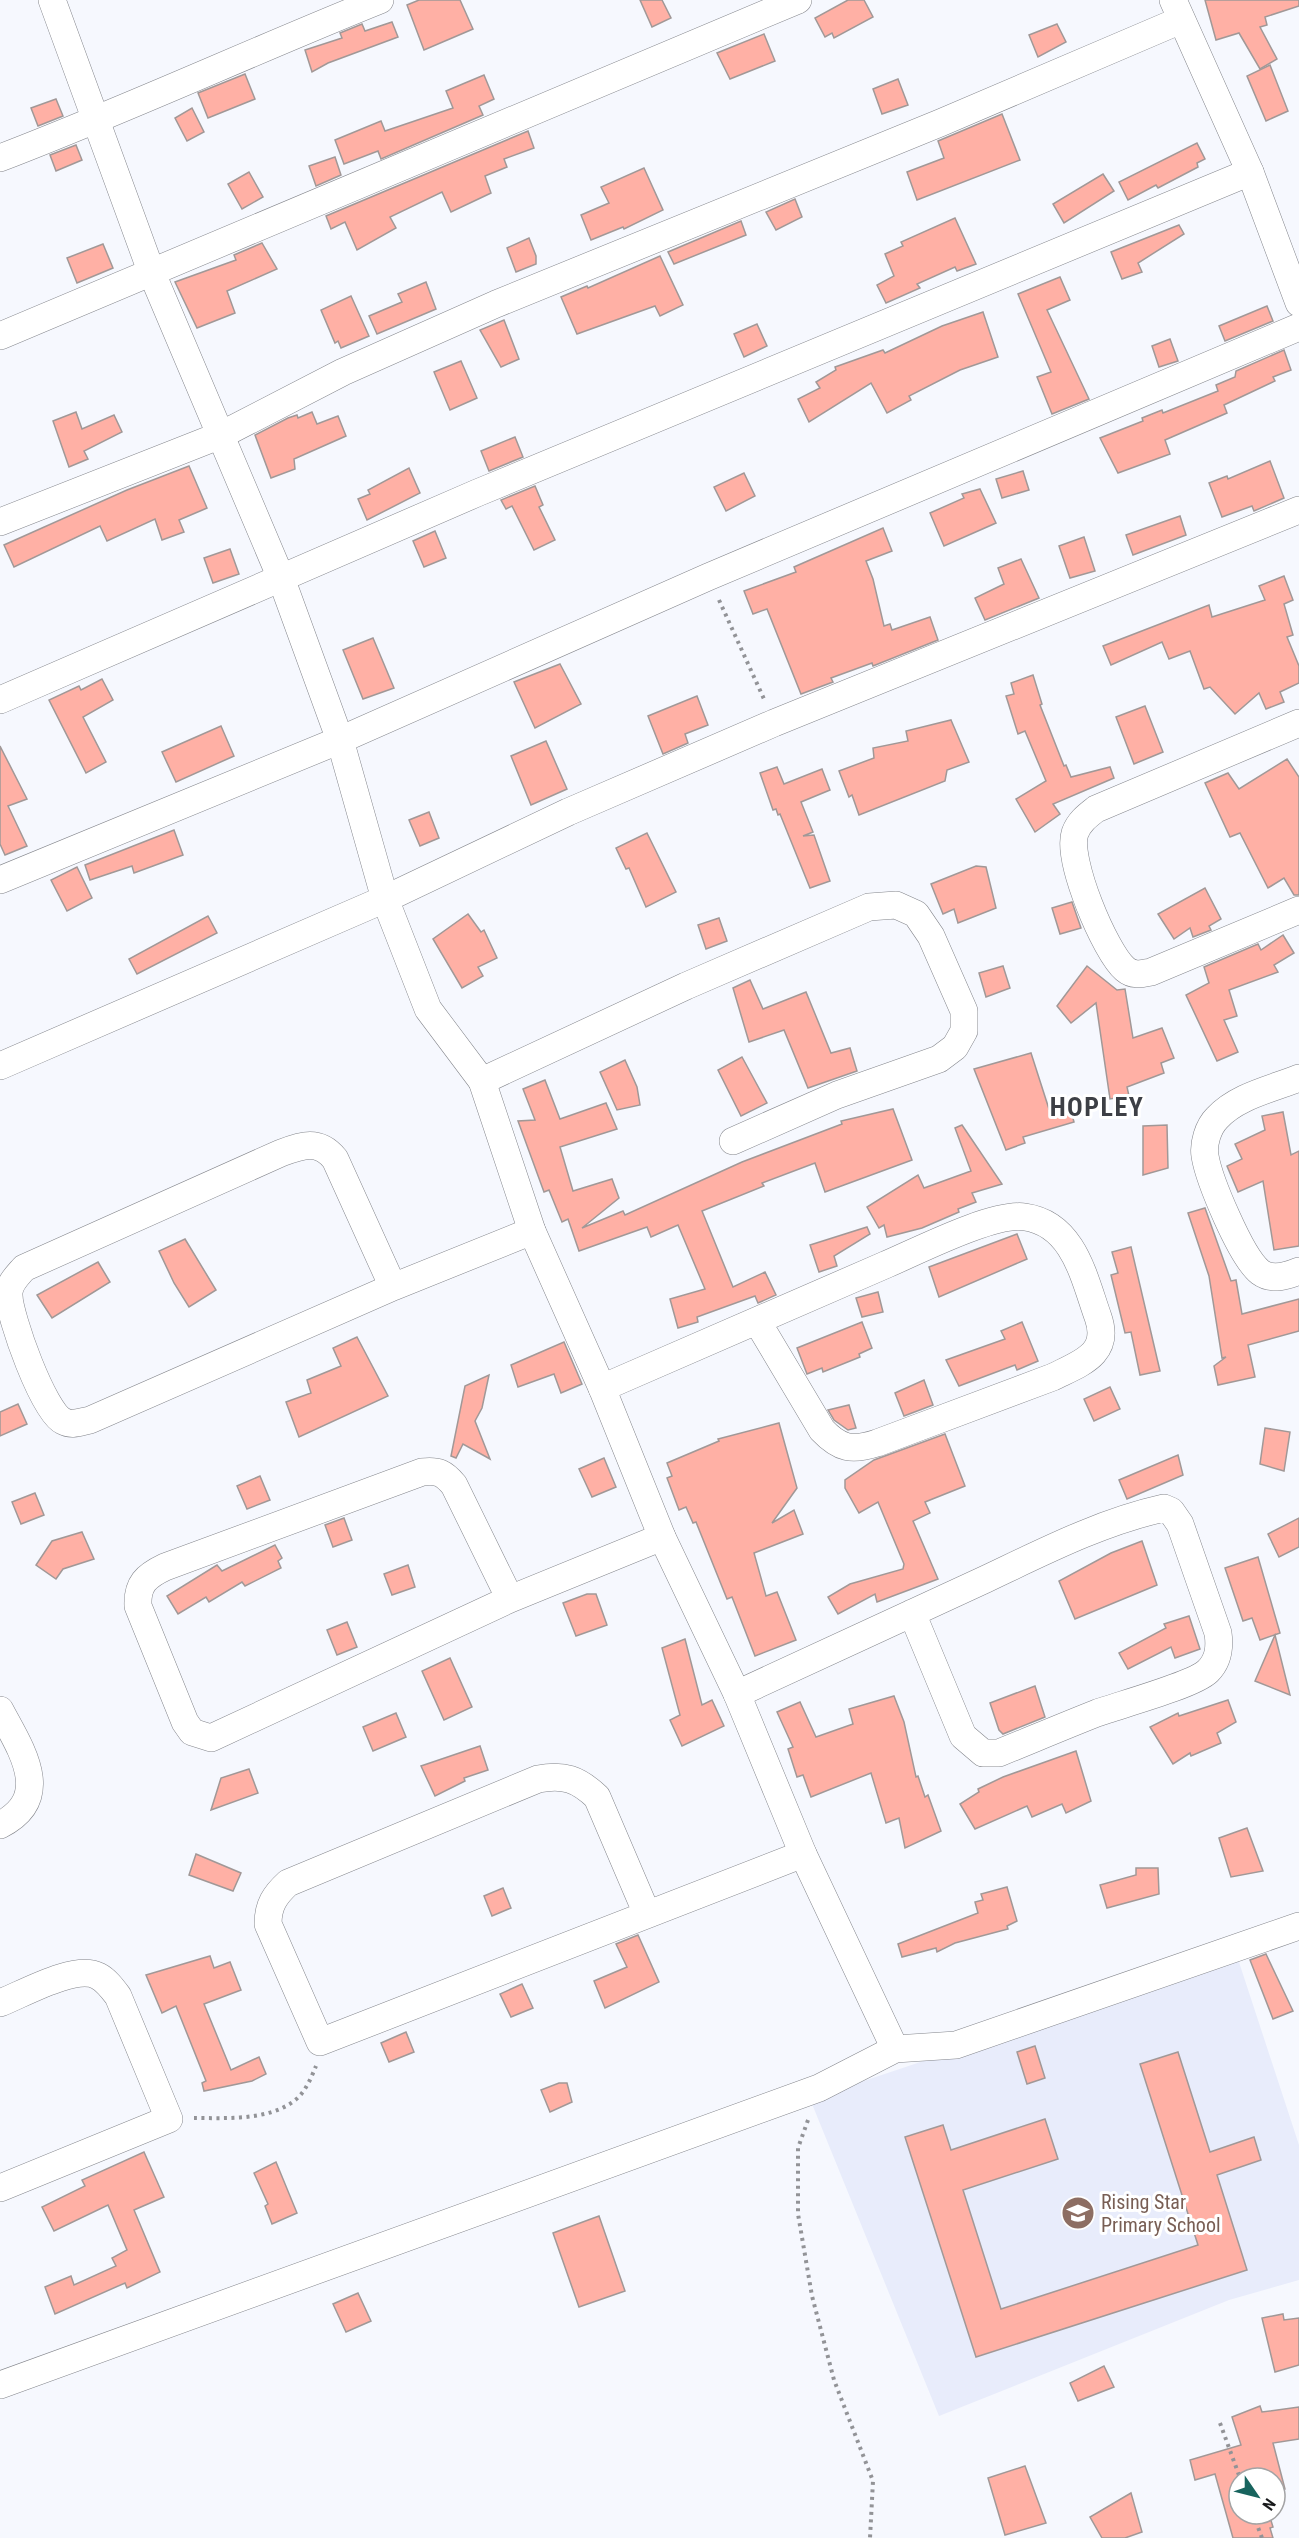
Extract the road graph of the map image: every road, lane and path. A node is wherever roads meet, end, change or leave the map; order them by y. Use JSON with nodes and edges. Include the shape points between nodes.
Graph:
{"nodes":[{"id":1,"x":52,"y":0,"type":"edge"},
{"id":2,"x":380,"y":0,"type":"edge"},
{"id":3,"x":798,"y":0,"type":"edge"},
{"id":4,"x":1177,"y":10,"type":"edge"},
{"id":5,"x":95,"y":122,"type":"junction"},
{"id":6,"x":0,"y":158,"type":"edge"},
{"id":7,"x":1250,"y":172,"type":"junction"},
{"id":8,"x":151,"y":271,"type":"junction"},
{"id":9,"x":1299,"y":303,"type":"edge"},
{"id":10,"x":1299,"y":327,"type":"edge"},
{"id":11,"x":0,"y":336,"type":"edge"},
{"id":12,"x":221,"y":435,"type":"junction"},
{"id":13,"x":1299,"y":510,"type":"edge"},
{"id":14,"x":0,"y":522,"type":"edge"},
{"id":15,"x":708,"y":577,"type":"junction"},
{"id":16,"x":282,"y":578,"type":"junction"},
{"id":17,"x":0,"y":700,"type":"edge"},
{"id":18,"x":774,"y":723,"type":"junction"},
{"id":19,"x":1299,"y":723,"type":"edge"},
{"id":20,"x":340,"y":740,"type":"junction"},
{"id":21,"x":0,"y":880,"type":"edge"},
{"id":22,"x":385,"y":899,"type":"junction"},
{"id":23,"x":1299,"y":910,"type":"edge"},
{"id":24,"x":0,"y":1066,"type":"edge"},
{"id":25,"x":1299,"y":1078,"type":"edge"},
{"id":26,"x":482,"y":1081,"type":"junction"},
{"id":27,"x":733,"y":1141,"type":"dead end"},
{"id":28,"x":532,"y":1232,"type":"junction"},
{"id":29,"x":1299,"y":1271,"type":"edge"},
{"id":30,"x":393,"y":1287,"type":"junction"},
{"id":31,"x":757,"y":1321,"type":"junction"},
{"id":32,"x":602,"y":1388,"type":"junction"},
{"id":33,"x":662,"y":1538,"type":"junction"},
{"id":34,"x":510,"y":1599,"type":"junction"},
{"id":35,"x":912,"y":1613,"type":"junction"},
{"id":36,"x":736,"y":1694,"type":"junction"},
{"id":37,"x":0,"y":1710,"type":"edge"},
{"id":38,"x":0,"y":1826,"type":"edge"},
{"id":39,"x":803,"y":1854,"type":"junction"},
{"id":40,"x":647,"y":1914,"type":"junction"},
{"id":41,"x":1299,"y":1926,"type":"edge"},
{"id":42,"x":0,"y":2003,"type":"edge"},
{"id":43,"x":320,"y":2042,"type":"junction"},
{"id":44,"x":895,"y":2049,"type":"junction"},
{"id":45,"x":819,"y":2088,"type":"junction"},
{"id":46,"x":169,"y":2119,"type":"junction"},
{"id":47,"x":0,"y":2188,"type":"edge"},
{"id":48,"x":0,"y":2385,"type":"edge"},
{"id":49,"x":1220,"y":2424,"type":"dead end"},
{"id":50,"x":1236,"y":2466,"type":"edge"},
{"id":51,"x":870,"y":2538,"type":"edge"}],
"edges":[{"from":1,"to":5,"type":"street"},
{"from":2,"to":5,"type":"street"},
{"from":3,"to":8,"type":"street"},
{"from":4,"to":7,"type":"street"},
{"from":4,"to":12,"type":"street","via":[[940,123],[496,304],[343,372]]},
{"from":5,"to":6,"type":"street"},
{"from":5,"to":8,"type":"street"},
{"from":7,"to":9,"type":"street"},
{"from":7,"to":16,"type":"street","via":[[772,368]]},
{"from":8,"to":11,"type":"street"},
{"from":8,"to":12,"type":"street"},
{"from":10,"to":15,"type":"street"},
{"from":12,"to":14,"type":"street"},
{"from":12,"to":16,"type":"street"},
{"from":13,"to":18,"type":"street"},
{"from":15,"to":18,"type":"path"},
{"from":15,"to":20,"type":"street"},
{"from":16,"to":17,"type":"street"},
{"from":16,"to":20,"type":"street"},
{"from":18,"to":22,"type":"street","via":[[568,812]]},
{"from":19,"to":23,"type":"street","via":[[1096,809],[1075,834],[1074,850],[1108,948],[1126,971],[1137,975]]},
{"from":20,"to":21,"type":"street"},
{"from":20,"to":22,"type":"street"},
{"from":22,"to":24,"type":"street"},
{"from":22,"to":26,"type":"street","via":[[428,1009]]},
{"from":25,"to":29,"type":"street","via":[[1230,1106],[1215,1119],[1206,1136],[1205,1155],[1211,1178],[1249,1260],[1261,1273],[1276,1278]]},
{"from":26,"to":27,"type":"street","via":[[869,907],[896,905],[916,914],[931,936],[964,1011],[964,1031],[955,1047],[939,1059],[837,1095]]},
{"from":26,"to":28,"type":"street"},
{"from":28,"to":30,"type":"street"},
{"from":28,"to":32,"type":"street"},
{"from":30,"to":30,"type":"street","via":[[90,1420],[73,1424],[61,1421],[42,1396],[8,1294],[24,1268],[281,1153],[312,1144],[327,1149],[335,1159]]},
{"from":31,"to":31,"type":"street","via":[[822,1430],[846,1448],[877,1443],[1053,1377],[1081,1364],[1096,1352],[1102,1338],[1077,1256],[1064,1237],[1026,1216],[992,1221]]},
{"from":31,"to":32,"type":"street"},
{"from":32,"to":33,"type":"street"},
{"from":33,"to":34,"type":"street"},
{"from":33,"to":36,"type":"street"},
{"from":34,"to":34,"type":"street","via":[[454,1485],[446,1475],[433,1471],[165,1567],[150,1574],[137,1594],[138,1606],[185,1722],[192,1732],[211,1738]]},
{"from":35,"to":35,"type":"street","via":[[963,1736],[983,1753],[999,1753],[1188,1682],[1206,1673],[1215,1662],[1219,1646],[1218,1633],[1180,1524],[1164,1508],[1107,1525]]},
{"from":35,"to":36,"type":"street"},
{"from":36,"to":39,"type":"street"},
{"from":37,"to":38,"type":"street","via":[[29,1766],[30,1788],[23,1805]]},
{"from":39,"to":40,"type":"street"},
{"from":39,"to":44,"type":"street"},
{"from":40,"to":43,"type":"street"},
{"from":40,"to":43,"type":"street","via":[[597,1797],[570,1778],[538,1779],[288,1883],[276,1894],[268,1910],[268,1924]]},
{"from":41,"to":44,"type":"street","via":[[956,2045]]},
{"from":42,"to":46,"type":"street","via":[[64,1976],[81,1972],[97,1975],[117,1996]]},
{"from":43,"to":46,"type":"path","via":[[316,2067],[294,2101],[239,2118]]},
{"from":44,"to":45,"type":"street"},
{"from":45,"to":48,"type":"street"},
{"from":45,"to":51,"type":"path","via":[[798,2148],[798,2214],[834,2380],[873,2481]]},
{"from":46,"to":47,"type":"street"},
{"from":49,"to":50,"type":"path"}]}
